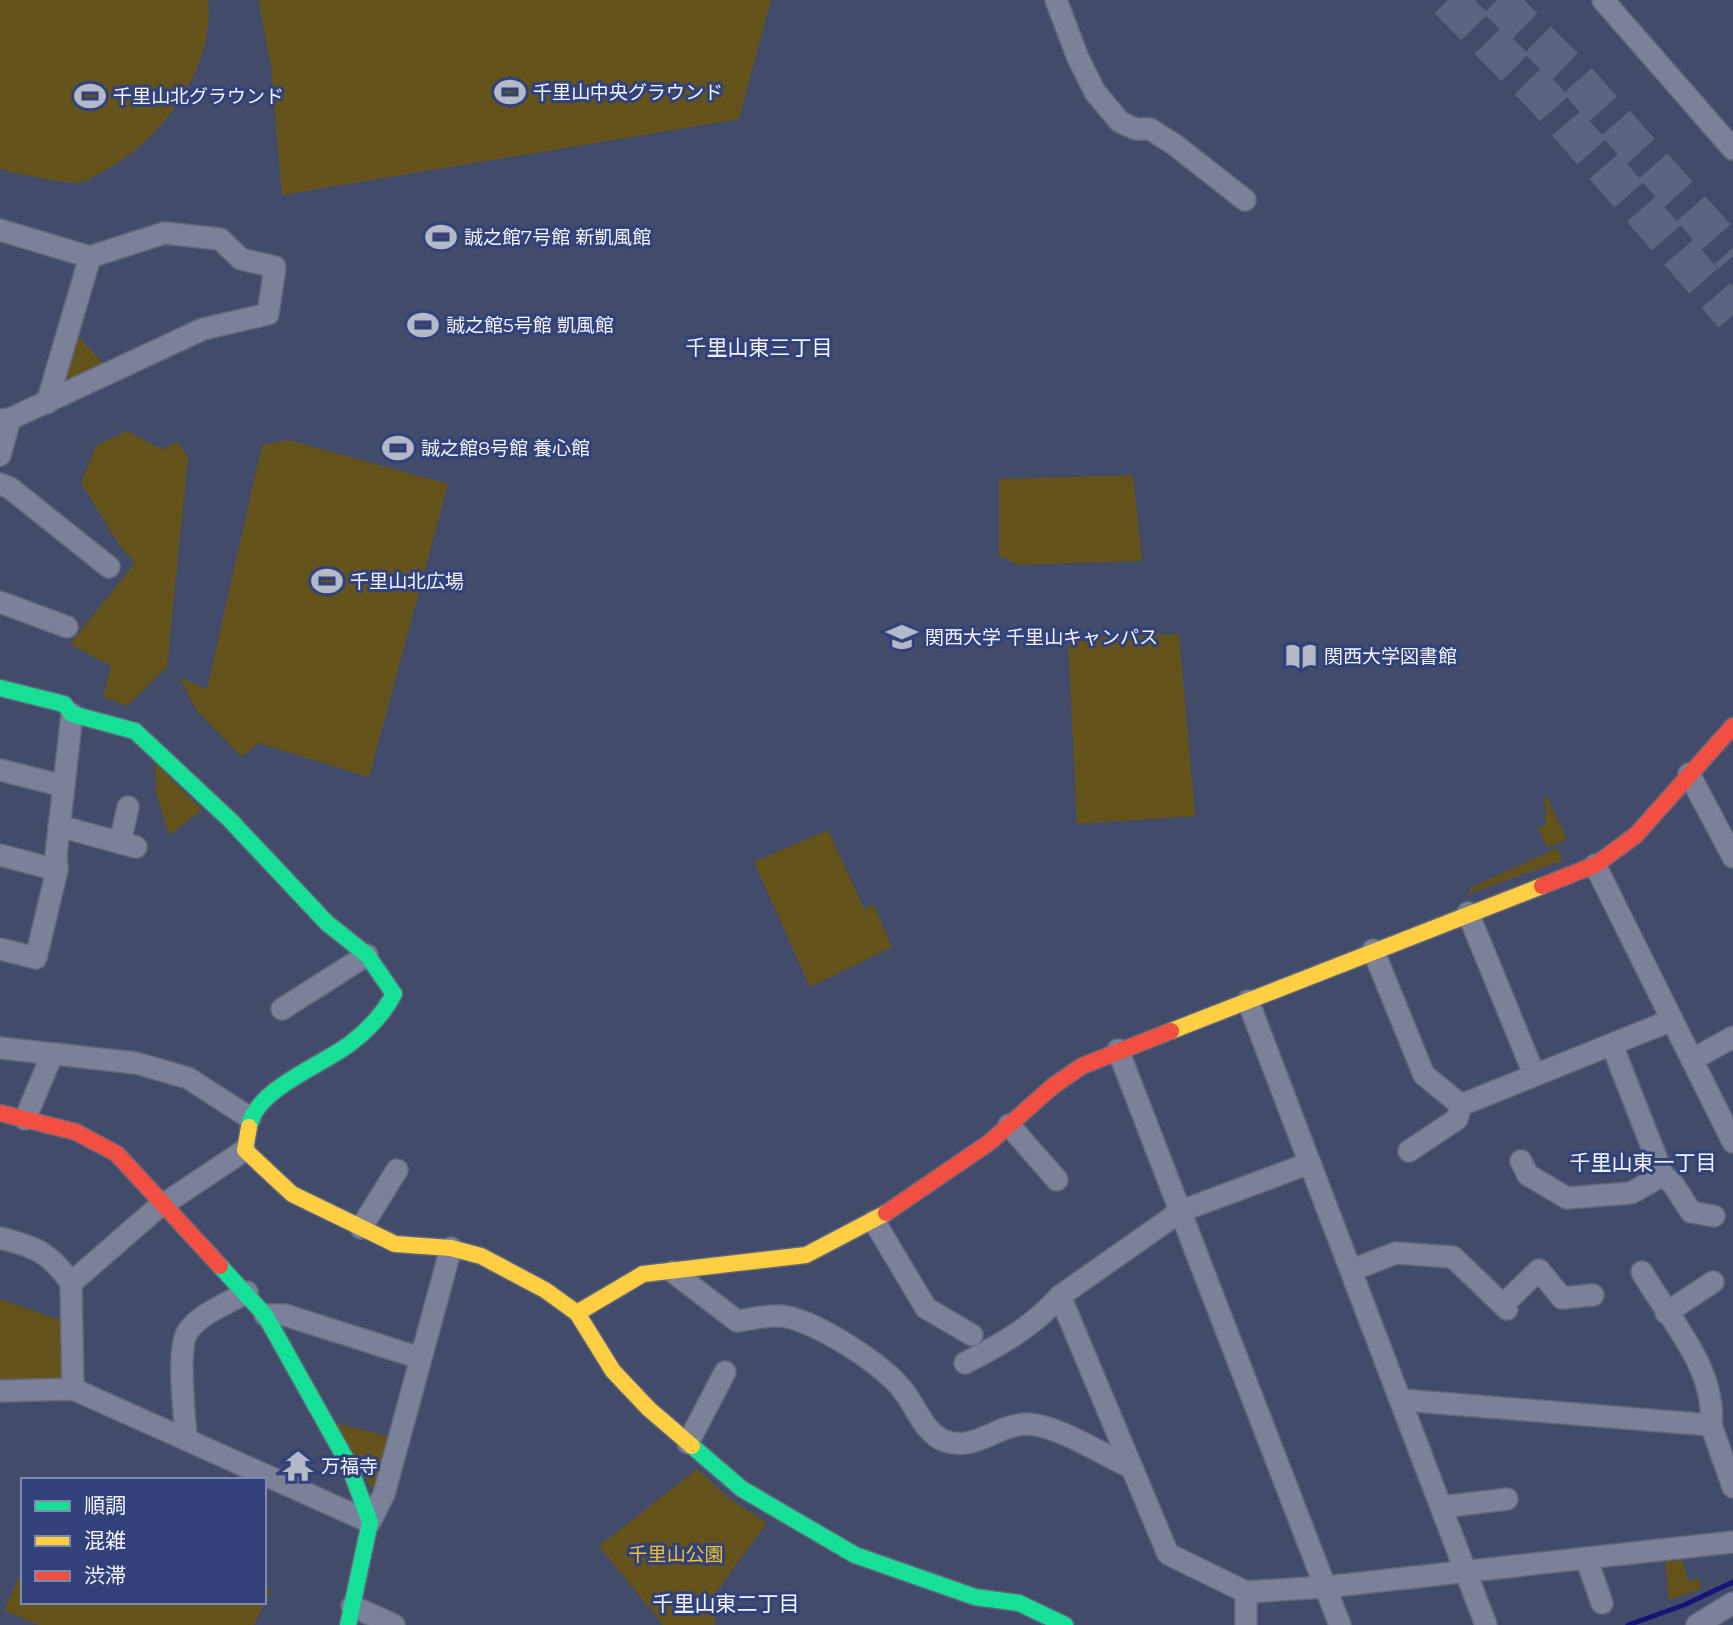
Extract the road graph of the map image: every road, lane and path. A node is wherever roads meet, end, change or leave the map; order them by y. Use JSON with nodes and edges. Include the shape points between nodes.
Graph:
{"nodes":[{"id":1,"x":1056,"y":0,"type":"edge"},
{"id":2,"x":1603,"y":0,"type":"edge"},
{"id":3,"x":1733,"y":149,"type":"edge"},
{"id":4,"x":1245,"y":200,"type":"dead end"},
{"id":5,"x":0,"y":230,"type":"edge"},
{"id":6,"x":90,"y":257,"type":"junction"},
{"id":7,"x":47,"y":403,"type":"junction"},
{"id":8,"x":5,"y":420,"type":"edge"},
{"id":9,"x":0,"y":455,"type":"edge"},
{"id":10,"x":0,"y":484,"type":"edge"},
{"id":11,"x":110,"y":568,"type":"dead end"},
{"id":12,"x":0,"y":602,"type":"edge"},
{"id":13,"x":67,"y":626,"type":"dead end"},
{"id":14,"x":0,"y":688,"type":"edge"},
{"id":15,"x":72,"y":715,"type":"junction"},
{"id":16,"x":1733,"y":726,"type":"edge"},
{"id":17,"x":0,"y":770,"type":"edge"},
{"id":18,"x":1689,"y":774,"type":"junction"},
{"id":19,"x":64,"y":786,"type":"junction"},
{"id":20,"x":128,"y":807,"type":"dead end"},
{"id":21,"x":59,"y":826,"type":"junction"},
{"id":22,"x":0,"y":855,"type":"edge"},
{"id":23,"x":1733,"y":857,"type":"edge"},
{"id":24,"x":1595,"y":865,"type":"junction"},
{"id":25,"x":57,"y":870,"type":"junction"},
{"id":26,"x":1468,"y":913,"type":"junction"},
{"id":27,"x":0,"y":949,"type":"edge"},
{"id":28,"x":1373,"y":950,"type":"junction"},
{"id":29,"x":367,"y":955,"type":"junction"},
{"id":30,"x":1248,"y":1001,"type":"junction"},
{"id":31,"x":282,"y":1009,"type":"dead end"},
{"id":32,"x":1672,"y":1020,"type":"junction"},
{"id":33,"x":1733,"y":1037,"type":"edge"},
{"id":34,"x":1612,"y":1045,"type":"junction"},
{"id":35,"x":0,"y":1048,"type":"edge"},
{"id":36,"x":1118,"y":1050,"type":"junction"},
{"id":37,"x":52,"y":1055,"type":"junction"},
{"id":38,"x":1692,"y":1060,"type":"junction"},
{"id":39,"x":1534,"y":1074,"type":"junction"},
{"id":40,"x":1461,"y":1105,"type":"junction"},
{"id":41,"x":0,"y":1113,"type":"edge"},
{"id":42,"x":250,"y":1118,"type":"junction"},
{"id":43,"x":25,"y":1119,"type":"junction"},
{"id":44,"x":1009,"y":1125,"type":"junction"},
{"id":45,"x":1733,"y":1142,"type":"edge"},
{"id":46,"x":246,"y":1150,"type":"junction"},
{"id":47,"x":1409,"y":1151,"type":"dead end"},
{"id":48,"x":1521,"y":1161,"type":"dead end"},
{"id":49,"x":1310,"y":1163,"type":"junction"},
{"id":50,"x":397,"y":1170,"type":"dead end"},
{"id":51,"x":1662,"y":1175,"type":"junction"},
{"id":52,"x":1057,"y":1180,"type":"dead end"},
{"id":53,"x":164,"y":1203,"type":"junction"},
{"id":54,"x":1181,"y":1211,"type":"junction"},
{"id":55,"x":1714,"y":1216,"type":"dead end"},
{"id":56,"x":874,"y":1221,"type":"junction"},
{"id":57,"x":361,"y":1228,"type":"junction"},
{"id":58,"x":0,"y":1238,"type":"edge"},
{"id":59,"x":451,"y":1248,"type":"junction"},
{"id":60,"x":1352,"y":1270,"type":"junction"},
{"id":61,"x":673,"y":1272,"type":"junction"},
{"id":62,"x":1642,"y":1272,"type":"dead end"},
{"id":63,"x":1713,"y":1282,"type":"dead end"},
{"id":64,"x":71,"y":1283,"type":"junction"},
{"id":65,"x":247,"y":1292,"type":"junction"},
{"id":66,"x":1593,"y":1295,"type":"dead end"},
{"id":67,"x":1060,"y":1296,"type":"junction"},
{"id":68,"x":577,"y":1313,"type":"junction"},
{"id":69,"x":1666,"y":1313,"type":"junction"},
{"id":70,"x":265,"y":1315,"type":"junction"},
{"id":71,"x":972,"y":1335,"type":"dead end"},
{"id":72,"x":420,"y":1358,"type":"junction"},
{"id":73,"x":965,"y":1363,"type":"dead end"},
{"id":74,"x":725,"y":1372,"type":"dead end"},
{"id":75,"x":73,"y":1390,"type":"junction"},
{"id":76,"x":0,"y":1391,"type":"edge"},
{"id":77,"x":1402,"y":1400,"type":"junction"},
{"id":78,"x":1711,"y":1425,"type":"junction"},
{"id":79,"x":186,"y":1439,"type":"junction"},
{"id":80,"x":688,"y":1443,"type":"junction"},
{"id":81,"x":1130,"y":1468,"type":"junction"},
{"id":82,"x":1733,"y":1487,"type":"edge"},
{"id":83,"x":1507,"y":1499,"type":"dead end"},
{"id":84,"x":1442,"y":1507,"type":"junction"},
{"id":85,"x":370,"y":1522,"type":"junction"},
{"id":86,"x":1733,"y":1542,"type":"edge"},
{"id":87,"x":1586,"y":1558,"type":"junction"},
{"id":88,"x":1465,"y":1570,"type":"junction"},
{"id":89,"x":1325,"y":1587,"type":"junction"},
{"id":90,"x":1246,"y":1592,"type":"junction"},
{"id":91,"x":1602,"y":1603,"type":"dead end"},
{"id":92,"x":1733,"y":1603,"type":"edge"},
{"id":93,"x":350,"y":1616,"type":"edge"},
{"id":94,"x":394,"y":1625,"type":"edge"},
{"id":95,"x":1065,"y":1625,"type":"edge"},
{"id":96,"x":1246,"y":1625,"type":"edge"},
{"id":97,"x":1340,"y":1625,"type":"edge"},
{"id":98,"x":1486,"y":1625,"type":"edge"},
{"id":99,"x":1697,"y":1625,"type":"edge"}],
"edges":[{"from":1,"to":4,"type":"street","via":[[1096,92],[1120,122],[1150,129]]},
{"from":2,"to":3,"type":"street"},
{"from":5,"to":6,"type":"street"},
{"from":6,"to":7,"type":"street"},
{"from":6,"to":7,"type":"street","via":[[164,233],[220,239],[241,259],[275,267],[268,314],[203,329]]},
{"from":7,"to":8,"type":"street"},
{"from":8,"to":9,"type":"street"},
{"from":10,"to":11,"type":"street"},
{"from":12,"to":13,"type":"street"},
{"from":14,"to":15,"type":"street","via":[[64,704]]},
{"from":15,"to":19,"type":"street"},
{"from":15,"to":29,"type":"street","via":[[135,731],[230,820],[327,923]]},
{"from":16,"to":18,"type":"street"},
{"from":17,"to":19,"type":"street"},
{"from":18,"to":23,"type":"street"},
{"from":18,"to":24,"type":"street","via":[[1636,835]]},
{"from":19,"to":21,"type":"street"},
{"from":20,"to":21,"type":"street","via":[[128,845]]},
{"from":21,"to":25,"type":"street"},
{"from":22,"to":25,"type":"street"},
{"from":24,"to":26,"type":"street"},
{"from":24,"to":32,"type":"street"},
{"from":25,"to":27,"type":"street","via":[[36,958]]},
{"from":26,"to":28,"type":"street"},
{"from":26,"to":39,"type":"street"},
{"from":28,"to":30,"type":"street"},
{"from":28,"to":40,"type":"street","via":[[1424,1075]]},
{"from":29,"to":31,"type":"street"},
{"from":29,"to":42,"type":"street","via":[[394,994],[385,1011],[351,1043],[275,1090]]},
{"from":30,"to":36,"type":"street"},
{"from":30,"to":49,"type":"street"},
{"from":32,"to":34,"type":"street"},
{"from":32,"to":38,"type":"street"},
{"from":33,"to":38,"type":"street"},
{"from":34,"to":39,"type":"street"},
{"from":34,"to":51,"type":"street"},
{"from":35,"to":37,"type":"street"},
{"from":36,"to":44,"type":"street","via":[[1072,1073]]},
{"from":36,"to":54,"type":"street"},
{"from":37,"to":42,"type":"street","via":[[136,1063],[188,1079]]},
{"from":37,"to":43,"type":"street"},
{"from":38,"to":45,"type":"street"},
{"from":39,"to":40,"type":"street"},
{"from":40,"to":47,"type":"street","via":[[1457,1119]]},
{"from":41,"to":43,"type":"street"},
{"from":42,"to":46,"type":"street"},
{"from":43,"to":53,"type":"street","via":[[98,1140]]},
{"from":44,"to":52,"type":"street"},
{"from":44,"to":56,"type":"street"},
{"from":46,"to":53,"type":"street"},
{"from":46,"to":57,"type":"street","via":[[292,1194]]},
{"from":48,"to":51,"type":"street","via":[[1544,1196],[1632,1193]]},
{"from":49,"to":54,"type":"street"},
{"from":49,"to":60,"type":"street"},
{"from":50,"to":57,"type":"street"},
{"from":51,"to":55,"type":"street","via":[[1674,1184],[1691,1212]]},
{"from":53,"to":64,"type":"street"},
{"from":53,"to":65,"type":"street"},
{"from":54,"to":67,"type":"street"},
{"from":54,"to":89,"type":"street"},
{"from":56,"to":61,"type":"street","via":[[806,1255]]},
{"from":56,"to":71,"type":"street","via":[[907,1296]]},
{"from":57,"to":59,"type":"street","via":[[395,1244]]},
{"from":58,"to":64,"type":"street","via":[[34,1246],[54,1259]]},
{"from":59,"to":68,"type":"street","via":[[481,1256]]},
{"from":59,"to":72,"type":"street"},
{"from":60,"to":66,"type":"street","via":[[1396,1253],[1453,1257],[1505,1307],[1539,1270],[1563,1298]]},
{"from":60,"to":77,"type":"street"},
{"from":61,"to":68,"type":"street","via":[[643,1274]]},
{"from":61,"to":81,"type":"street","via":[[737,1321],[781,1316],[862,1353],[895,1379],[924,1425],[942,1440],[958,1445],[1024,1424],[1044,1426]]},
{"from":62,"to":69,"type":"street"},
{"from":63,"to":69,"type":"street"},
{"from":64,"to":75,"type":"street"},
{"from":65,"to":70,"type":"street"},
{"from":65,"to":79,"type":"street","via":[[199,1320],[187,1333],[183,1353]]},
{"from":67,"to":73,"type":"street","via":[[1001,1345]]},
{"from":67,"to":81,"type":"street"},
{"from":68,"to":80,"type":"street","via":[[613,1371]]},
{"from":69,"to":78,"type":"street","via":[[1703,1369],[1713,1402]]},
{"from":70,"to":72,"type":"street","via":[[285,1315]]},
{"from":70,"to":85,"type":"street","via":[[348,1463]]},
{"from":72,"to":85,"type":"street","via":[[384,1494]]},
{"from":74,"to":80,"type":"street"},
{"from":75,"to":76,"type":"street"},
{"from":75,"to":79,"type":"street"},
{"from":77,"to":78,"type":"street"},
{"from":77,"to":84,"type":"street"},
{"from":78,"to":82,"type":"street"},
{"from":79,"to":85,"type":"street"},
{"from":80,"to":95,"type":"street","via":[[742,1489],[855,1555],[975,1597],[1019,1603]]},
{"from":81,"to":90,"type":"street","via":[[1168,1555]]},
{"from":83,"to":84,"type":"street"},
{"from":84,"to":88,"type":"street"},
{"from":85,"to":93,"type":"street"},
{"from":86,"to":87,"type":"street"},
{"from":87,"to":88,"type":"street"},
{"from":87,"to":91,"type":"street"},
{"from":88,"to":89,"type":"street"},
{"from":88,"to":98,"type":"street"},
{"from":89,"to":90,"type":"street"},
{"from":89,"to":97,"type":"street"},
{"from":90,"to":96,"type":"street"},
{"from":92,"to":99,"type":"street"},
{"from":93,"to":94,"type":"street"}]}
